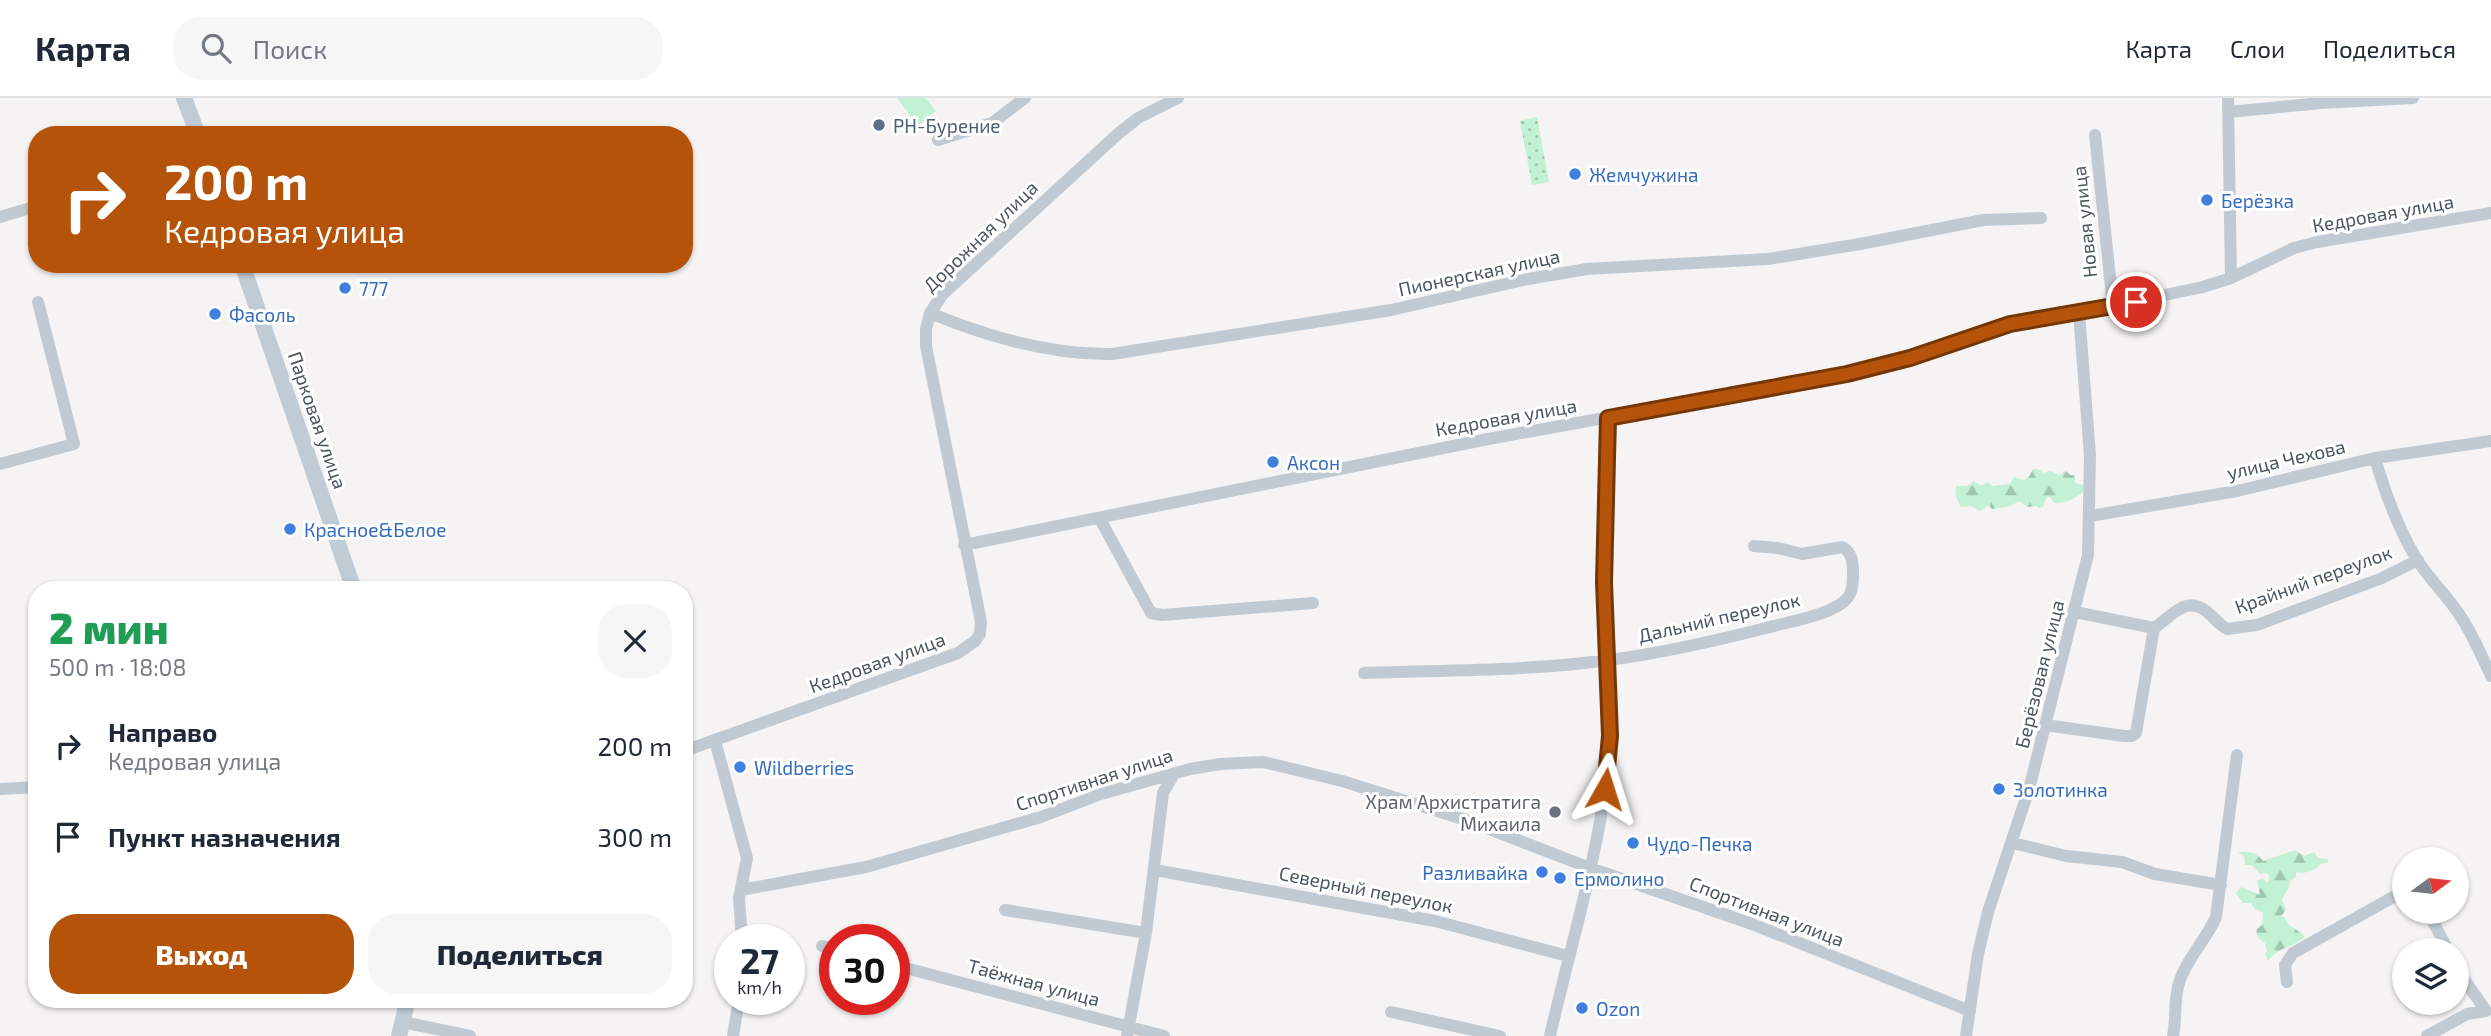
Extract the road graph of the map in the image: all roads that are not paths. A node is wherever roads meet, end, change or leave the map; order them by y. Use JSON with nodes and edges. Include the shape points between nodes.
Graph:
{"nodes":[{"id":1,"x":184,"y":98,"type":"edge"},
{"id":2,"x":1025,"y":98,"type":"edge"},
{"id":3,"x":1178,"y":98,"type":"edge"},
{"id":4,"x":2228,"y":98,"type":"edge"},
{"id":5,"x":2413,"y":98,"type":"edge"},
{"id":6,"x":2229,"y":112,"type":"junction"},
{"id":7,"x":195,"y":126,"type":"edge"},
{"id":8,"x":2095,"y":135,"type":"dead end"},
{"id":9,"x":938,"y":140,"type":"dead end"},
{"id":10,"x":28,"y":209,"type":"edge"},
{"id":11,"x":2491,"y":214,"type":"edge"},
{"id":12,"x":0,"y":218,"type":"edge"},
{"id":13,"x":2041,"y":218,"type":"dead end"},
{"id":14,"x":245,"y":273,"type":"edge"},
{"id":15,"x":2231,"y":278,"type":"junction"},
{"id":16,"x":38,"y":302,"type":"dead end"},
{"id":17,"x":2113,"y":306,"type":"junction"},
{"id":18,"x":930,"y":313,"type":"junction"},
{"id":19,"x":2079,"y":313,"type":"junction"},
{"id":20,"x":1608,"y":418,"type":"junction"},
{"id":21,"x":2491,"y":441,"type":"edge"},
{"id":22,"x":2375,"y":458,"type":"junction"},
{"id":23,"x":0,"y":464,"type":"edge"},
{"id":24,"x":2090,"y":516,"type":"junction"},
{"id":25,"x":1100,"y":519,"type":"junction"},
{"id":26,"x":964,"y":545,"type":"junction"},
{"id":27,"x":1754,"y":546,"type":"dead end"},
{"id":28,"x":2418,"y":560,"type":"junction"},
{"id":29,"x":352,"y":581,"type":"edge"},
{"id":30,"x":1313,"y":603,"type":"dead end"},
{"id":31,"x":2075,"y":612,"type":"junction"},
{"id":32,"x":2154,"y":628,"type":"junction"},
{"id":33,"x":1607,"y":661,"type":"junction"},
{"id":34,"x":1364,"y":673,"type":"dead end"},
{"id":35,"x":2491,"y":676,"type":"edge"},
{"id":36,"x":2045,"y":725,"type":"junction"},
{"id":37,"x":715,"y":741,"type":"junction"},
{"id":38,"x":693,"y":748,"type":"edge"},
{"id":39,"x":2237,"y":755,"type":"dead end"},
{"id":40,"x":1174,"y":774,"type":"junction"},
{"id":41,"x":28,"y":787,"type":"edge"},
{"id":42,"x":0,"y":789,"type":"edge"},
{"id":43,"x":2013,"y":843,"type":"junction"},
{"id":44,"x":1590,"y":868,"type":"junction"},
{"id":45,"x":1154,"y":870,"type":"junction"},
{"id":46,"x":2221,"y":885,"type":"junction"},
{"id":47,"x":741,"y":890,"type":"junction"},
{"id":48,"x":2392,"y":898,"type":"edge"},
{"id":49,"x":1005,"y":910,"type":"dead end"},
{"id":50,"x":741,"y":924,"type":"edge"},
{"id":51,"x":1146,"y":933,"type":"junction"},
{"id":52,"x":1568,"y":956,"type":"junction"},
{"id":53,"x":910,"y":970,"type":"edge"},
{"id":54,"x":2287,"y":982,"type":"dead end"},
{"id":55,"x":2469,"y":986,"type":"edge"},
{"id":56,"x":406,"y":1008,"type":"edge"},
{"id":57,"x":1969,"y":1011,"type":"junction"},
{"id":58,"x":1391,"y":1012,"type":"dead end"},
{"id":59,"x":2488,"y":1012,"type":"edge"},
{"id":60,"x":736,"y":1015,"type":"edge"},
{"id":61,"x":401,"y":1029,"type":"edge"},
{"id":62,"x":1128,"y":1032,"type":"edge"},
{"id":63,"x":470,"y":1036,"type":"edge"},
{"id":64,"x":733,"y":1036,"type":"edge"},
{"id":65,"x":1164,"y":1036,"type":"edge"},
{"id":66,"x":1500,"y":1036,"type":"edge"},
{"id":67,"x":1550,"y":1036,"type":"edge"},
{"id":68,"x":1966,"y":1036,"type":"edge"},
{"id":69,"x":2173,"y":1036,"type":"edge"},
{"id":70,"x":2427,"y":1036,"type":"edge"}],
"edges":[{"from":1,"to":7,"type":"street"},
{"from":2,"to":9,"type":"street","via":[[992,123]]},
{"from":3,"to":18,"type":"street","name":"Дорожная улица","via":[[1119,133],[943,294]]},
{"from":4,"to":6,"type":"street"},
{"from":5,"to":6,"type":"street"},
{"from":6,"to":15,"type":"street"},
{"from":8,"to":17,"type":"street","name":"Новая улица"},
{"from":10,"to":12,"type":"street"},
{"from":11,"to":15,"type":"street","name":"Кедровая улица","via":[[2317,242]]},
{"from":13,"to":18,"type":"street","name":"Пионерская улица","via":[[1983,220],[1768,259],[1587,270],[1391,310],[1112,354],[1040,347],[971,330]]},
{"from":14,"to":29,"type":"street","name":"Парковая улица"},
{"from":15,"to":17,"type":"street","name":"Кедровая улица"},
{"from":16,"to":23,"type":"street","via":[[74,444]]},
{"from":17,"to":19,"type":"street","name":"Кедровая улица"},
{"from":18,"to":26,"type":"street","name":"Дорожная улица","via":[[928,365]]},
{"from":19,"to":20,"type":"street","name":"Кедровая улица","via":[[2010,324],[1847,374]]},
{"from":19,"to":24,"type":"street","name":"Берёзовая улица"},
{"from":20,"to":25,"type":"street","name":"Кедровая улица"},
{"from":20,"to":33,"type":"street"},
{"from":21,"to":22,"type":"street","name":"улица Чехова"},
{"from":22,"to":24,"type":"street","name":"улица Чехова","via":[[2249,489]]},
{"from":22,"to":28,"type":"street","via":[[2400,528]]},
{"from":24,"to":31,"type":"street","name":"Берёзовая улица","via":[[2088,555]]},
{"from":25,"to":26,"type":"street","name":"Кедровая улица"},
{"from":25,"to":30,"type":"street","via":[[1151,613]]},
{"from":26,"to":37,"type":"street","name":"Кедровая улица","via":[[981,622],[980,634],[970,646]]},
{"from":27,"to":33,"type":"street","name":"Дальний переулок","via":[[1802,554],[1842,547],[1852,556],[1849,596],[1830,609],[1783,624]]},
{"from":28,"to":32,"type":"street","name":"Крайний переулок","via":[[2249,627],[2227,629],[2198,606],[2188,604]]},
{"from":28,"to":35,"type":"street","via":[[2458,611]]},
{"from":31,"to":32,"type":"street"},
{"from":31,"to":36,"type":"street","name":"Берёзовая улица"},
{"from":32,"to":36,"type":"street","via":[[2136,733],[2124,736]]},
{"from":33,"to":34,"type":"street","name":"Дальний переулок"},
{"from":33,"to":44,"type":"street","via":[[1608,765]]},
{"from":36,"to":43,"type":"street","name":"Берёзовая улица"},
{"from":37,"to":38,"type":"street","name":"Кедровая улица"},
{"from":37,"to":47,"type":"street","via":[[747,858]]},
{"from":39,"to":46,"type":"street"},
{"from":40,"to":44,"type":"street","name":"Спортивная улица","via":[[1220,764],[1263,762],[1286,767],[1466,820]]},
{"from":40,"to":45,"type":"street","via":[[1163,793]]},
{"from":40,"to":47,"type":"street","name":"Спортивная улица","via":[[866,867]]},
{"from":41,"to":42,"type":"street"},
{"from":43,"to":46,"type":"street"},
{"from":43,"to":57,"type":"street","name":"Берёзовая улица","via":[[1988,912]]},
{"from":44,"to":52,"type":"street"},
{"from":44,"to":57,"type":"street","name":"Спортивная улица","via":[[1752,924]]},
{"from":45,"to":51,"type":"street"},
{"from":45,"to":52,"type":"street","name":"Северный переулок","via":[[1435,921]]},
{"from":46,"to":69,"type":"street","via":[[2209,934],[2179,983]]},
{"from":47,"to":50,"type":"street"},
{"from":48,"to":54,"type":"street","via":[[2293,953],[2285,965]]},
{"from":49,"to":51,"type":"street"},
{"from":51,"to":62,"type":"street"},
{"from":52,"to":67,"type":"street"},
{"from":53,"to":62,"type":"street","name":"Таёжная улица"},
{"from":55,"to":59,"type":"street"},
{"from":56,"to":61,"type":"street"},
{"from":57,"to":68,"type":"street","name":"Берёзовая улица"},
{"from":58,"to":66,"type":"street"},
{"from":59,"to":70,"type":"street","via":[[2467,1014]]},
{"from":60,"to":64,"type":"street"},
{"from":61,"to":63,"type":"street"},
{"from":62,"to":65,"type":"street","name":"Таёжная улица"}]}
